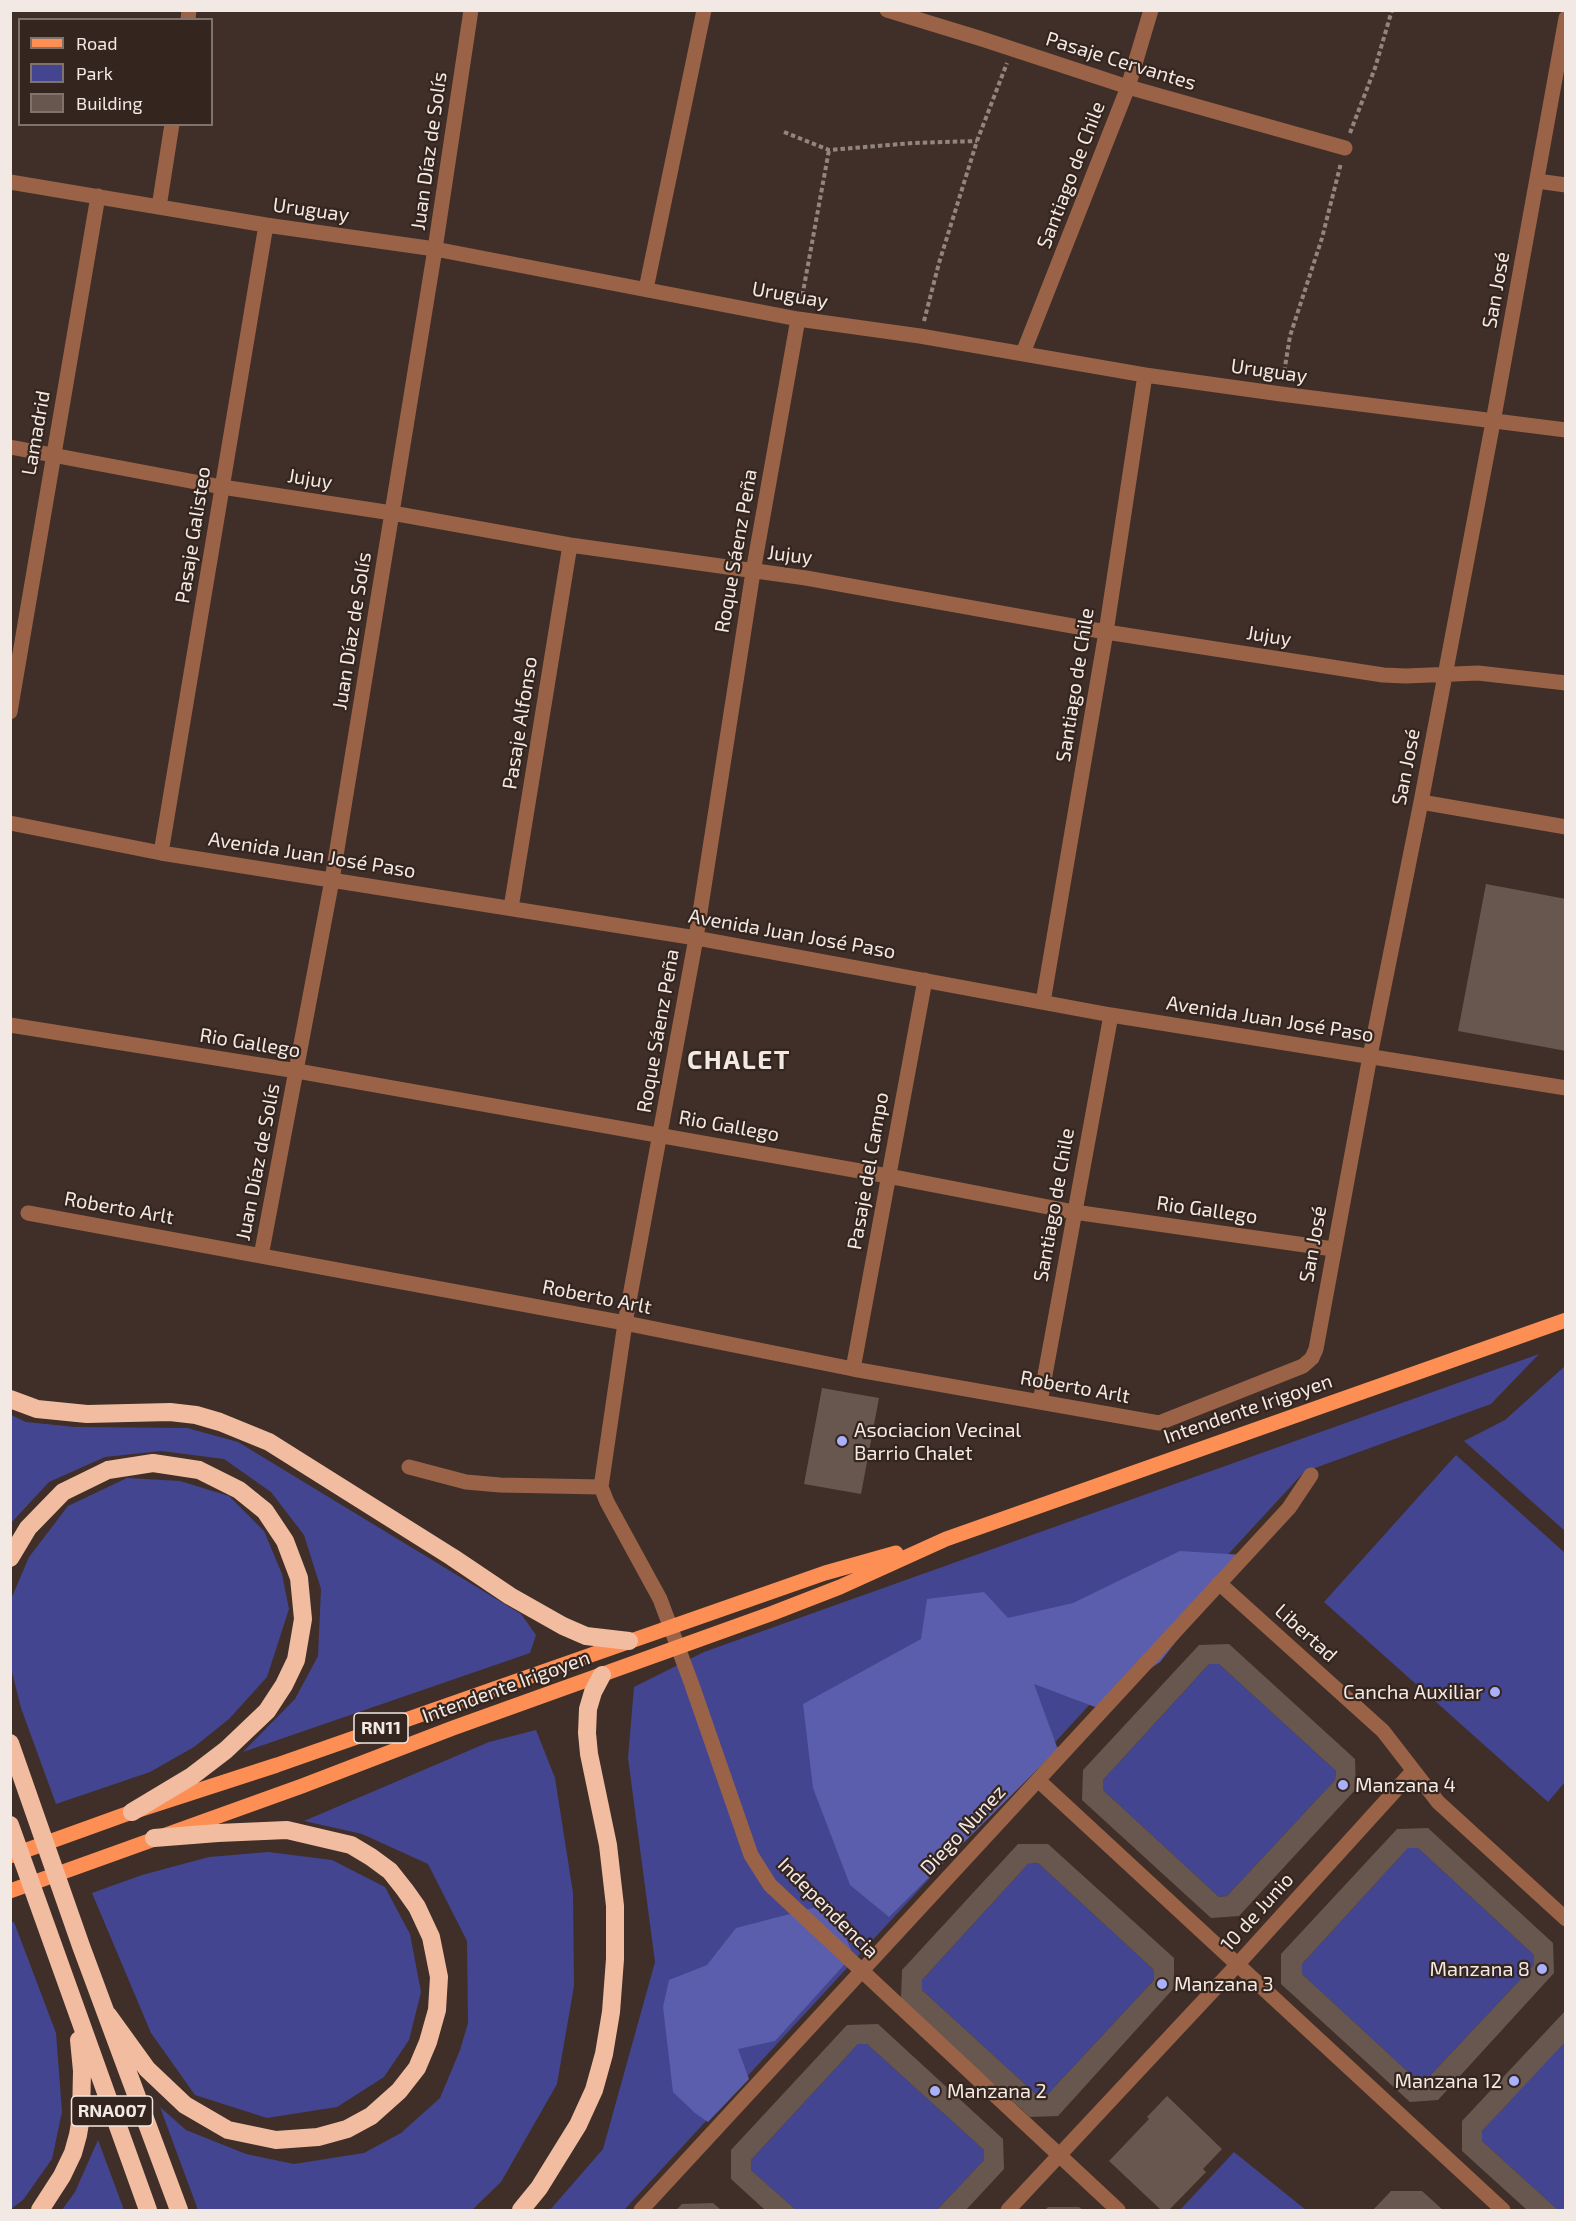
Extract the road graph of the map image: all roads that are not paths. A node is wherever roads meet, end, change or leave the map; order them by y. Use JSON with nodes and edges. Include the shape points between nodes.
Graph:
{"nodes":[{"id":1,"x":471,"y":10,"type":"edge"},
{"id":2,"x":704,"y":10,"type":"edge"},
{"id":3,"x":886,"y":10,"type":"edge"},
{"id":4,"x":1152,"y":10,"type":"edge"},
{"id":5,"x":1566,"y":18,"type":"edge"},
{"id":6,"x":1128,"y":87,"type":"junction"},
{"id":7,"x":172,"y":126,"type":"edge"},
{"id":8,"x":1345,"y":148,"type":"road end"},
{"id":9,"x":1537,"y":181,"type":"junction"},
{"id":10,"x":10,"y":182,"type":"edge"},
{"id":11,"x":1566,"y":185,"type":"edge"},
{"id":12,"x":98,"y":196,"type":"junction"},
{"id":13,"x":159,"y":207,"type":"junction"},
{"id":14,"x":266,"y":225,"type":"junction"},
{"id":15,"x":435,"y":249,"type":"junction"},
{"id":16,"x":646,"y":289,"type":"junction"},
{"id":17,"x":798,"y":319,"type":"junction"},
{"id":18,"x":1023,"y":353,"type":"junction"},
{"id":19,"x":1145,"y":375,"type":"junction"},
{"id":20,"x":1493,"y":422,"type":"junction"},
{"id":21,"x":1566,"y":430,"type":"edge"},
{"id":22,"x":10,"y":447,"type":"edge"},
{"id":23,"x":54,"y":455,"type":"junction"},
{"id":24,"x":222,"y":487,"type":"junction"},
{"id":25,"x":392,"y":513,"type":"junction"},
{"id":26,"x":570,"y":545,"type":"junction"},
{"id":27,"x":753,"y":572,"type":"junction"},
{"id":28,"x":1106,"y":632,"type":"junction"},
{"id":29,"x":1444,"y":675,"type":"junction"},
{"id":30,"x":1566,"y":683,"type":"edge"},
{"id":31,"x":10,"y":712,"type":"edge"},
{"id":32,"x":1421,"y":801,"type":"junction"},
{"id":33,"x":10,"y":823,"type":"edge"},
{"id":34,"x":1566,"y":826,"type":"edge"},
{"id":35,"x":161,"y":853,"type":"junction"},
{"id":36,"x":332,"y":880,"type":"junction"},
{"id":37,"x":511,"y":908,"type":"junction"},
{"id":38,"x":696,"y":938,"type":"junction"},
{"id":39,"x":925,"y":980,"type":"junction"},
{"id":40,"x":1043,"y":1002,"type":"junction"},
{"id":41,"x":1111,"y":1015,"type":"junction"},
{"id":42,"x":10,"y":1025,"type":"edge"},
{"id":43,"x":1370,"y":1056,"type":"junction"},
{"id":44,"x":297,"y":1071,"type":"junction"},
{"id":45,"x":1566,"y":1088,"type":"edge"},
{"id":46,"x":661,"y":1135,"type":"junction"},
{"id":47,"x":888,"y":1176,"type":"junction"},
{"id":48,"x":1074,"y":1212,"type":"junction"},
{"id":49,"x":28,"y":1213,"type":"dead end"},
{"id":50,"x":1334,"y":1249,"type":"junction"},
{"id":51,"x":261,"y":1256,"type":"junction"},
{"id":52,"x":1566,"y":1320,"type":"edge"},
{"id":53,"x":625,"y":1323,"type":"junction"},
{"id":54,"x":853,"y":1369,"type":"junction"},
{"id":55,"x":10,"y":1399,"type":"edge"},
{"id":56,"x":1040,"y":1402,"type":"junction"},
{"id":57,"x":1158,"y":1423,"type":"joint"},
{"id":58,"x":409,"y":1467,"type":"dead end"},
{"id":59,"x":1311,"y":1475,"type":"dead end"},
{"id":60,"x":601,"y":1487,"type":"junction"},
{"id":61,"x":946,"y":1539,"type":"junction"},
{"id":62,"x":10,"y":1558,"type":"edge"},
{"id":63,"x":1220,"y":1583,"type":"junction"},
{"id":64,"x":634,"y":1639,"type":"junction"},
{"id":65,"x":602,"y":1675,"type":"junction"},
{"id":66,"x":10,"y":1743,"type":"edge"},
{"id":67,"x":1413,"y":1772,"type":"junction"},
{"id":68,"x":1038,"y":1780,"type":"junction"},
{"id":69,"x":132,"y":1812,"type":"junction"},
{"id":70,"x":10,"y":1825,"type":"edge"},
{"id":71,"x":154,"y":1838,"type":"junction"},
{"id":72,"x":10,"y":1856,"type":"edge"},
{"id":73,"x":10,"y":1892,"type":"edge"},
{"id":74,"x":1566,"y":1919,"type":"edge"},
{"id":75,"x":1237,"y":1965,"type":"junction"},
{"id":76,"x":861,"y":1971,"type":"junction"},
{"id":77,"x":76,"y":2012,"type":"junction"},
{"id":78,"x":108,"y":2015,"type":"junction"},
{"id":79,"x":1059,"y":2155,"type":"junction"},
{"id":80,"x":39,"y":2211,"type":"edge"},
{"id":81,"x":148,"y":2211,"type":"edge"},
{"id":82,"x":179,"y":2211,"type":"edge"},
{"id":83,"x":521,"y":2211,"type":"edge"},
{"id":84,"x":641,"y":2211,"type":"edge"},
{"id":85,"x":1008,"y":2211,"type":"edge"},
{"id":86,"x":1118,"y":2211,"type":"edge"},
{"id":87,"x":1503,"y":2211,"type":"edge"}],
"edges":[{"from":1,"to":15,"type":"street","name":"Juan Díaz de Solís"},
{"from":2,"to":16,"type":"street"},
{"from":3,"to":6,"type":"street","name":"Pasaje Cervantes"},
{"from":4,"to":6,"type":"street","name":"Santiago de Chile"},
{"from":5,"to":9,"type":"street","name":"San José"},
{"from":6,"to":8,"type":"street","name":"Pasaje Cervantes"},
{"from":6,"to":18,"type":"street","name":"Santiago de Chile"},
{"from":7,"to":13,"type":"street"},
{"from":9,"to":11,"type":"street"},
{"from":9,"to":20,"type":"street","name":"San José"},
{"from":10,"to":12,"type":"street","name":"Uruguay"},
{"from":12,"to":13,"type":"street","name":"Uruguay"},
{"from":12,"to":23,"type":"street","name":"Lamadrid"},
{"from":13,"to":14,"type":"street","name":"Uruguay"},
{"from":14,"to":15,"type":"street","name":"Uruguay"},
{"from":14,"to":24,"type":"street","name":"Pasaje Galisteo"},
{"from":15,"to":16,"type":"street","name":"Uruguay"},
{"from":15,"to":25,"type":"street","name":"Juan Díaz de Solís"},
{"from":16,"to":17,"type":"street","name":"Uruguay"},
{"from":17,"to":18,"type":"street","name":"Uruguay"},
{"from":17,"to":27,"type":"street","name":"Roque Sáenz Peña"},
{"from":18,"to":19,"type":"street","name":"Uruguay"},
{"from":19,"to":20,"type":"street","name":"Uruguay"},
{"from":19,"to":28,"type":"street","name":"Santiago de Chile"},
{"from":20,"to":21,"type":"street","name":"Uruguay"},
{"from":20,"to":29,"type":"street","name":"San José"},
{"from":22,"to":23,"type":"street","name":"Jujuy"},
{"from":23,"to":24,"type":"street","name":"Jujuy"},
{"from":23,"to":31,"type":"street","name":"Lamadrid"},
{"from":24,"to":25,"type":"street","name":"Jujuy"},
{"from":24,"to":35,"type":"street","name":"Pasaje Galisteo"},
{"from":25,"to":26,"type":"street","name":"Jujuy"},
{"from":25,"to":36,"type":"street","name":"Juan Díaz de Solís"},
{"from":26,"to":27,"type":"street","name":"Jujuy"},
{"from":26,"to":37,"type":"street","name":"Pasaje Alfonso"},
{"from":27,"to":28,"type":"street","name":"Jujuy"},
{"from":27,"to":38,"type":"street","name":"Roque Sáenz Peña"},
{"from":28,"to":29,"type":"street","name":"Jujuy","via":[[1383,675]]},
{"from":28,"to":40,"type":"street","name":"Santiago de Chile"},
{"from":29,"to":30,"type":"street","name":"Jujuy","via":[[1478,673]]},
{"from":29,"to":32,"type":"street","name":"San José"},
{"from":32,"to":34,"type":"street"},
{"from":32,"to":43,"type":"street","name":"San José"},
{"from":33,"to":35,"type":"street","name":"Avenida Juan José Paso"},
{"from":35,"to":36,"type":"street","name":"Avenida Juan José Paso"},
{"from":36,"to":37,"type":"street","name":"Avenida Juan José Paso"},
{"from":36,"to":44,"type":"street","name":"Juan Díaz de Solís"},
{"from":37,"to":38,"type":"street","name":"Avenida Juan José Paso"},
{"from":38,"to":39,"type":"street","name":"Avenida Juan José Paso"},
{"from":38,"to":46,"type":"street","name":"Roque Sáenz Peña"},
{"from":39,"to":40,"type":"street","name":"Avenida Juan José Paso"},
{"from":39,"to":47,"type":"street","name":"Pasaje del Campo"},
{"from":40,"to":41,"type":"street","name":"Avenida Juan José Paso"},
{"from":41,"to":43,"type":"street","name":"Avenida Juan José Paso"},
{"from":41,"to":48,"type":"street","name":"Santiago de Chile"},
{"from":42,"to":44,"type":"street","name":"Rio Gallego"},
{"from":43,"to":45,"type":"street","name":"Avenida Juan José Paso"},
{"from":43,"to":50,"type":"street","name":"San José"},
{"from":44,"to":46,"type":"street","name":"Rio Gallego"},
{"from":44,"to":51,"type":"street","name":"Juan Díaz de Solís"},
{"from":46,"to":47,"type":"street","name":"Rio Gallego"},
{"from":46,"to":53,"type":"street","name":"Roque Sáenz Peña"},
{"from":47,"to":48,"type":"street","name":"Rio Gallego"},
{"from":47,"to":54,"type":"street","name":"Pasaje del Campo"},
{"from":48,"to":50,"type":"street","name":"Rio Gallego"},
{"from":48,"to":56,"type":"street","name":"Santiago de Chile"},
{"from":49,"to":51,"type":"street","name":"Roberto Arlt"},
{"from":50,"to":57,"type":"street","name":"San José","via":[[1312,1358],[1303,1366]]},
{"from":51,"to":53,"type":"street","name":"Roberto Arlt"},
{"from":52,"to":61,"type":"main road","name":"Intendente Irigoyen"},
{"from":53,"to":54,"type":"street","name":"Roberto Arlt"},
{"from":53,"to":60,"type":"street","name":"Roque Sáenz Peña"},
{"from":54,"to":56,"type":"street","name":"Roberto Arlt"},
{"from":55,"to":64,"type":"highway","via":[[37,1409],[87,1414],[170,1412],[220,1422],[268,1442],[563,1626],[595,1637]]},
{"from":56,"to":57,"type":"street","name":"Roberto Arlt"},
{"from":58,"to":60,"type":"street","via":[[466,1482]]},
{"from":59,"to":63,"type":"street","name":"Diego Nunez","via":[[1288,1508]]},
{"from":60,"to":76,"type":"street","name":"Independencia","via":[[660,1599],[751,1855],[770,1885]]},
{"from":61,"to":64,"type":"main road","name":"Intendente Irigoyen","number":"RN11","via":[[825,1573]]},
{"from":61,"to":65,"type":"main road","name":"Intendente Irigoyen","number":"RN11","via":[[840,1587]]},
{"from":62,"to":69,"type":"highway","via":[[28,1528],[63,1491],[108,1470],[153,1463],[199,1470],[239,1490],[265,1511],[285,1541],[298,1578],[303,1619],[296,1660],[284,1685],[267,1711],[226,1750]]},
{"from":63,"to":67,"type":"street","name":"Libertad","via":[[1383,1731]]},
{"from":63,"to":68,"type":"street","name":"Diego Nunez"},
{"from":64,"to":69,"type":"main road","name":"Intendente Irigoyen","number":"RN11"},
{"from":65,"to":71,"type":"main road","name":"Intendente Irigoyen","number":"RN11"},
{"from":65,"to":83,"type":"highway","via":[[588,1709],[587,1732],[615,1906],[611,2012],[594,2090],[561,2157]]},
{"from":66,"to":78,"type":"highway","number":"RNA007"},
{"from":67,"to":74,"type":"street","name":"Libertad","via":[[1438,1803]]},
{"from":67,"to":75,"type":"street","name":"10 de Junio"},
{"from":68,"to":75,"type":"street"},
{"from":68,"to":76,"type":"street","name":"Diego Nunez"},
{"from":69,"to":72,"type":"main road","name":"Intendente Irigoyen","number":"RN11"},
{"from":70,"to":77,"type":"highway","number":"RNA007"},
{"from":71,"to":73,"type":"main road","name":"Intendente Irigoyen","number":"RN11"},
{"from":71,"to":78,"type":"highway","via":[[287,1830],[351,1845],[371,1857],[390,1871],[405,1890],[431,1937],[439,1977],[434,2021],[417,2068],[371,2116],[347,2129],[318,2137],[276,2140],[228,2130],[184,2105],[147,2069]]},
{"from":75,"to":79,"type":"street","name":"10 de Junio"},
{"from":75,"to":87,"type":"street"},
{"from":76,"to":79,"type":"street","name":"Independencia"},
{"from":76,"to":84,"type":"street","name":"Diego Nunez"},
{"from":77,"to":80,"type":"highway","via":[[82,2071],[78,2135],[62,2176]]},
{"from":77,"to":81,"type":"highway","number":"RNA007"},
{"from":78,"to":82,"type":"highway","number":"RNA007"},
{"from":79,"to":85,"type":"street","name":"10 de Junio"},
{"from":79,"to":86,"type":"street","name":"Independencia"}]}
